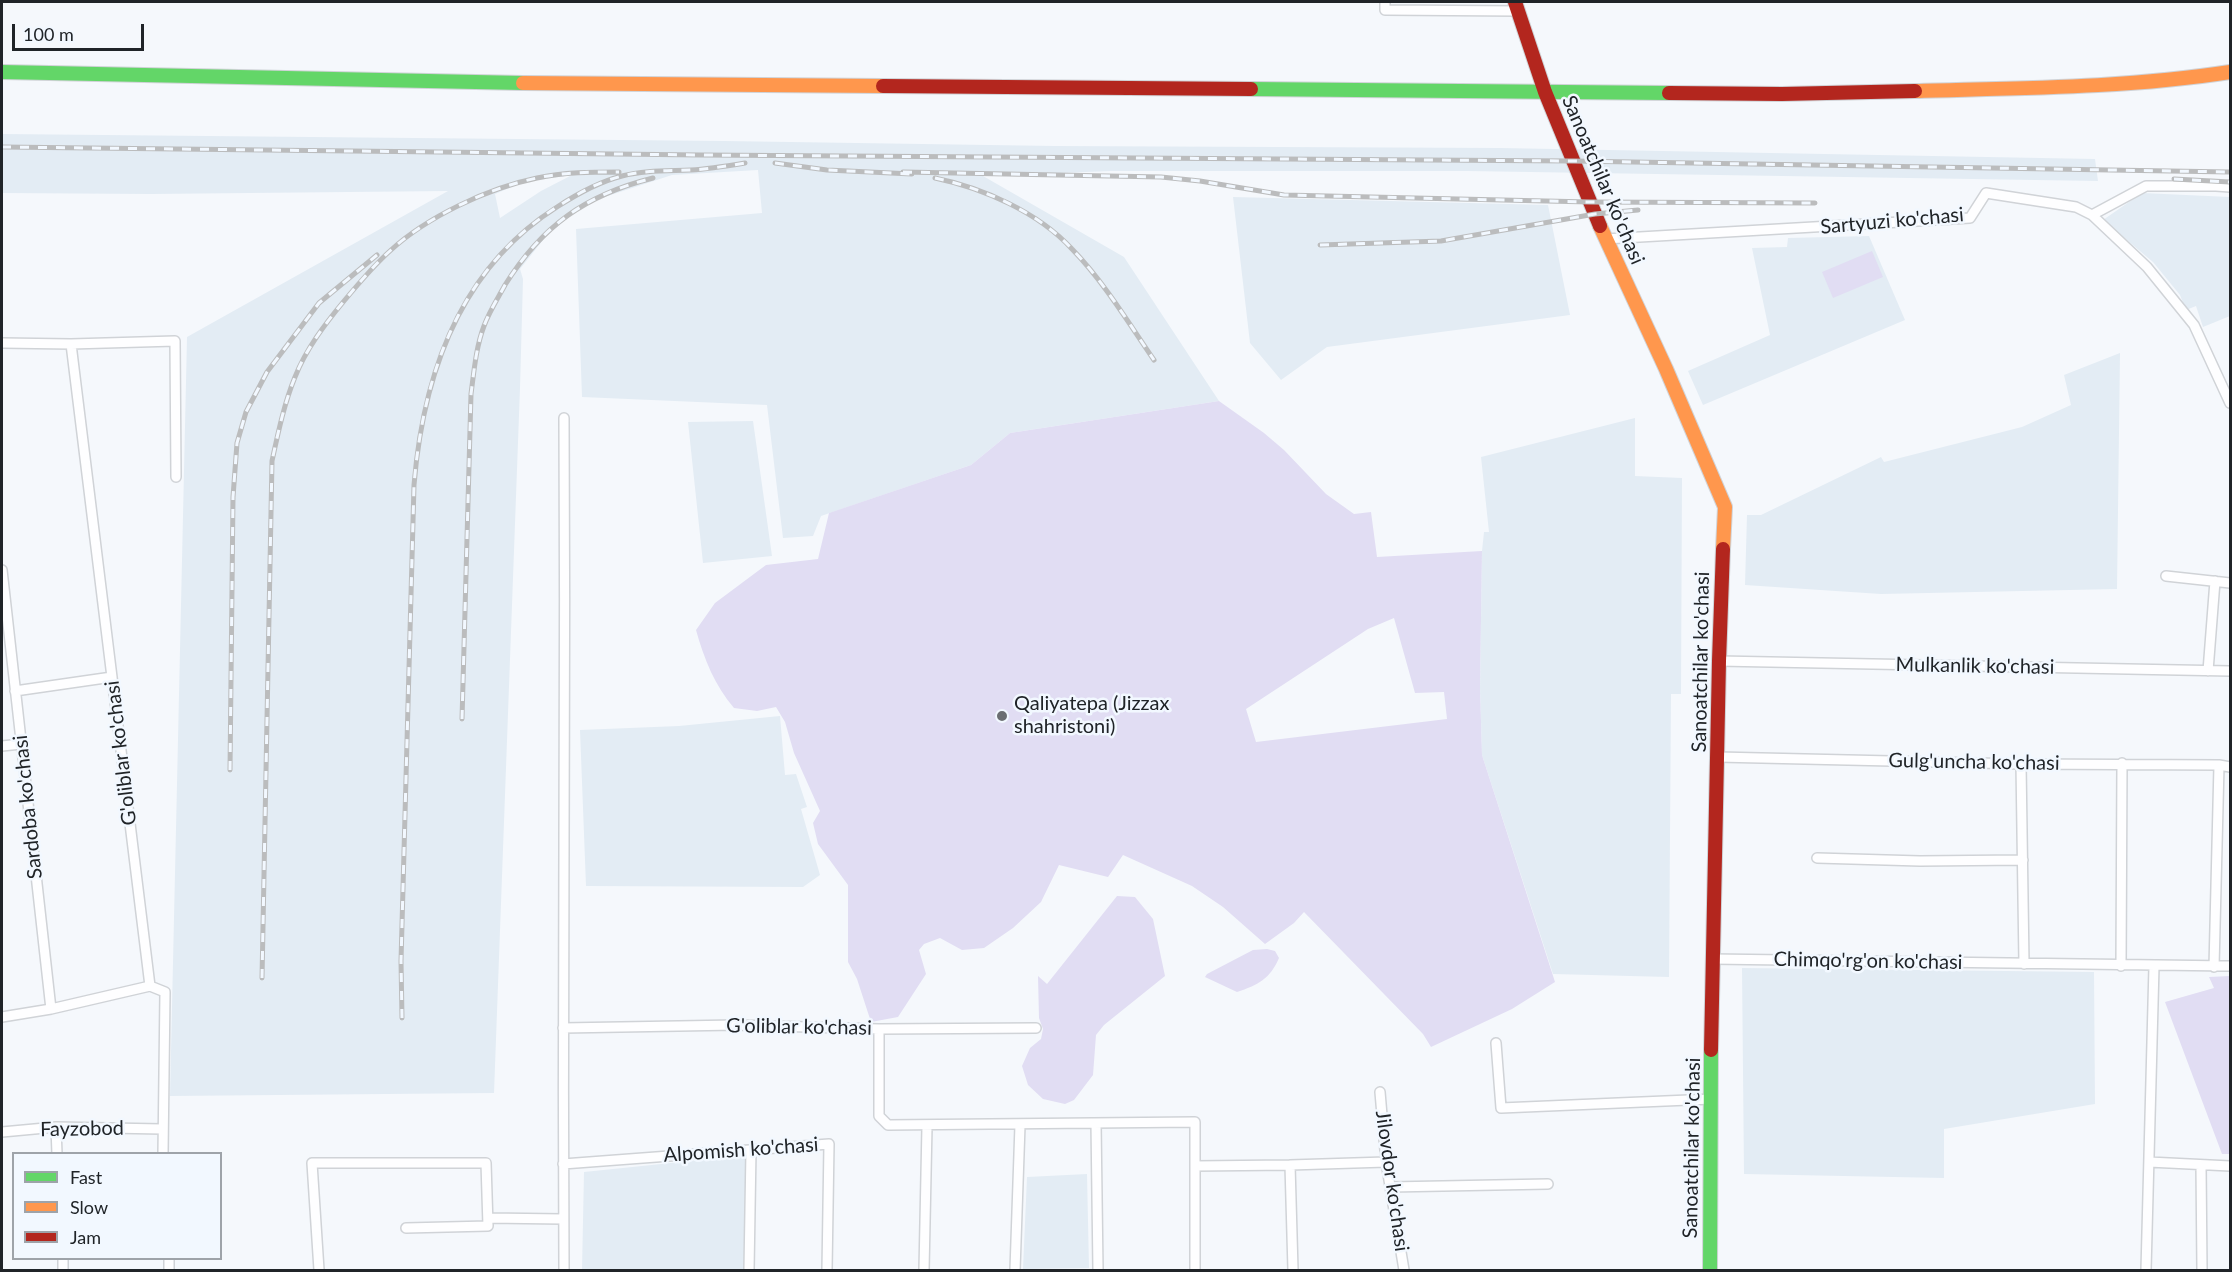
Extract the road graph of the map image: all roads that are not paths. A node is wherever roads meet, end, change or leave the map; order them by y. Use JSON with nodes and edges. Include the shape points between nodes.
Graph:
{"nodes":[{"id":1,"x":1385,"y":2,"type":"edge"},
{"id":2,"x":1516,"y":6,"type":"edge"},
{"id":3,"x":2,"y":72,"type":"edge"},
{"id":4,"x":2230,"y":72,"type":"edge"},
{"id":5,"x":1545,"y":92,"type":"junction"},
{"id":6,"x":2230,"y":188,"type":"edge"},
{"id":7,"x":2092,"y":215,"type":"junction"},
{"id":8,"x":1605,"y":239,"type":"junction"},
{"id":9,"x":2,"y":343,"type":"edge"},
{"id":10,"x":71,"y":344,"type":"junction"},
{"id":11,"x":2230,"y":403,"type":"edge"},
{"id":12,"x":564,"y":417,"type":"dead end"},
{"id":13,"x":176,"y":477,"type":"dead end"},
{"id":14,"x":2,"y":570,"type":"edge"},
{"id":15,"x":2166,"y":576,"type":"dead end"},
{"id":16,"x":2215,"y":581,"type":"junction"},
{"id":17,"x":2230,"y":583,"type":"edge"},
{"id":18,"x":1719,"y":660,"type":"junction"},
{"id":19,"x":2208,"y":671,"type":"junction"},
{"id":20,"x":2230,"y":671,"type":"edge"},
{"id":21,"x":112,"y":677,"type":"junction"},
{"id":22,"x":15,"y":691,"type":"junction"},
{"id":23,"x":21,"y":744,"type":"junction"},
{"id":24,"x":2,"y":746,"type":"edge"},
{"id":25,"x":1718,"y":757,"type":"junction"},
{"id":26,"x":2122,"y":763,"type":"junction"},
{"id":27,"x":2021,"y":764,"type":"junction"},
{"id":28,"x":2219,"y":765,"type":"junction"},
{"id":29,"x":2230,"y":767,"type":"edge"},
{"id":30,"x":1817,"y":858,"type":"dead end"},
{"id":31,"x":2023,"y":860,"type":"junction"},
{"id":32,"x":1712,"y":958,"type":"junction"},
{"id":33,"x":2024,"y":964,"type":"junction"},
{"id":34,"x":2121,"y":966,"type":"junction"},
{"id":35,"x":2154,"y":966,"type":"junction"},
{"id":36,"x":2230,"y":966,"type":"edge"},
{"id":37,"x":2214,"y":967,"type":"junction"},
{"id":38,"x":150,"y":987,"type":"junction"},
{"id":39,"x":51,"y":1009,"type":"junction"},
{"id":40,"x":2,"y":1017,"type":"edge"},
{"id":41,"x":563,"y":1028,"type":"junction"},
{"id":42,"x":1036,"y":1028,"type":"dead end"},
{"id":43,"x":879,"y":1029,"type":"junction"},
{"id":44,"x":1496,"y":1043,"type":"dead end"},
{"id":45,"x":1380,"y":1092,"type":"dead end"},
{"id":46,"x":1712,"y":1099,"type":"junction"},
{"id":47,"x":1095,"y":1123,"type":"junction"},
{"id":48,"x":1020,"y":1125,"type":"junction"},
{"id":49,"x":927,"y":1126,"type":"junction"},
{"id":50,"x":56,"y":1128,"type":"junction"},
{"id":51,"x":162,"y":1129,"type":"junction"},
{"id":52,"x":2,"y":1132,"type":"edge"},
{"id":53,"x":751,"y":1150,"type":"junction"},
{"id":54,"x":57,"y":1152,"type":"edge"},
{"id":55,"x":163,"y":1152,"type":"edge"},
{"id":56,"x":1386,"y":1162,"type":"junction"},
{"id":57,"x":2149,"y":1162,"type":"junction"},
{"id":58,"x":563,"y":1164,"type":"junction"},
{"id":59,"x":1290,"y":1165,"type":"junction"},
{"id":60,"x":2201,"y":1165,"type":"junction"},
{"id":61,"x":1195,"y":1166,"type":"junction"},
{"id":62,"x":2230,"y":1166,"type":"edge"},
{"id":63,"x":1548,"y":1184,"type":"dead end"},
{"id":64,"x":1390,"y":1187,"type":"junction"},
{"id":65,"x":488,"y":1218,"type":"junction"},
{"id":66,"x":563,"y":1219,"type":"junction"},
{"id":67,"x":406,"y":1228,"type":"dead end"},
{"id":68,"x":319,"y":1270,"type":"edge"},
{"id":69,"x":564,"y":1270,"type":"edge"},
{"id":70,"x":749,"y":1270,"type":"edge"},
{"id":71,"x":827,"y":1270,"type":"edge"},
{"id":72,"x":924,"y":1270,"type":"edge"},
{"id":73,"x":1015,"y":1270,"type":"edge"},
{"id":74,"x":1098,"y":1270,"type":"edge"},
{"id":75,"x":1195,"y":1270,"type":"edge"},
{"id":76,"x":1293,"y":1270,"type":"edge"},
{"id":77,"x":1404,"y":1270,"type":"edge"},
{"id":78,"x":1710,"y":1270,"type":"edge"},
{"id":79,"x":2146,"y":1270,"type":"edge"},
{"id":80,"x":2202,"y":1270,"type":"edge"}],
"edges":[{"from":1,"to":2,"type":"street","via":[[1385,10]]},
{"from":2,"to":5,"type":"main road","name":"Sanoatchilar ko'chasi"},
{"from":3,"to":5,"type":"main road","via":[[538,83]]},
{"from":4,"to":5,"type":"main road","via":[[2099,86],[1782,94]]},
{"from":5,"to":8,"type":"main road","name":"Sanoatchilar ko'chasi"},
{"from":6,"to":7,"type":"street","via":[[2146,186]]},
{"from":7,"to":8,"type":"street","name":"Sartyuzi ko'chasi","via":[[2076,207],[1986,194],[1970,218]]},
{"from":7,"to":11,"type":"street","via":[[2147,267],[2194,325]]},
{"from":8,"to":18,"type":"main road","name":"Sanoatchilar ko'chasi","via":[[1725,507]]},
{"from":9,"to":10,"type":"street"},
{"from":10,"to":13,"type":"street","via":[[175,341]]},
{"from":10,"to":21,"type":"street","name":"G'oliblar ko'chasi"},
{"from":12,"to":41,"type":"street"},
{"from":14,"to":22,"type":"street","name":"Sardoba ko'chasi"},
{"from":15,"to":16,"type":"street"},
{"from":16,"to":17,"type":"street"},
{"from":16,"to":19,"type":"street"},
{"from":18,"to":19,"type":"street","name":"Mulkanlik ko'chasi"},
{"from":18,"to":25,"type":"main road","name":"Sanoatchilar ko'chasi"},
{"from":19,"to":20,"type":"street","name":"Mulkanlik ko'chasi"},
{"from":21,"to":22,"type":"street"},
{"from":21,"to":38,"type":"street","name":"G'oliblar ko'chasi"},
{"from":22,"to":23,"type":"street","name":"Sardoba ko'chasi"},
{"from":23,"to":24,"type":"street"},
{"from":23,"to":39,"type":"street","name":"Sardoba ko'chasi"},
{"from":25,"to":27,"type":"street","name":"Gulg'uncha ko'chasi"},
{"from":25,"to":32,"type":"main road","name":"Sanoatchilar ko'chasi"},
{"from":26,"to":27,"type":"street","name":"Gulg'uncha ko'chasi"},
{"from":26,"to":28,"type":"street","name":"Gulg'uncha ko'chasi"},
{"from":26,"to":34,"type":"street"},
{"from":27,"to":31,"type":"street"},
{"from":28,"to":29,"type":"street","name":"Gulg'uncha ko'chasi"},
{"from":28,"to":37,"type":"street"},
{"from":30,"to":31,"type":"street"},
{"from":31,"to":33,"type":"street"},
{"from":32,"to":33,"type":"street","name":"Chimqo'rg'on ko'chasi"},
{"from":32,"to":46,"type":"main road","name":"Sanoatchilar ko'chasi"},
{"from":33,"to":34,"type":"street","name":"Chimqo'rg'on ko'chasi"},
{"from":34,"to":35,"type":"street","name":"Chimqo'rg'on ko'chasi"},
{"from":35,"to":37,"type":"street","name":"Chimqo'rg'on ko'chasi"},
{"from":35,"to":57,"type":"street"},
{"from":36,"to":37,"type":"street","name":"Chimqo'rg'on ko'chasi"},
{"from":38,"to":39,"type":"street"},
{"from":38,"to":51,"type":"street","via":[[165,992]]},
{"from":39,"to":40,"type":"street"},
{"from":41,"to":43,"type":"street","name":"G'oliblar ko'chasi","via":[[736,1025]]},
{"from":41,"to":58,"type":"street"},
{"from":42,"to":43,"type":"street","name":"G'oliblar ko'chasi"},
{"from":43,"to":49,"type":"street","via":[[879,1116],[888,1125]]},
{"from":44,"to":46,"type":"street","via":[[1501,1108]]},
{"from":45,"to":56,"type":"street","name":"Jilovdor ko'chasi"},
{"from":46,"to":78,"type":"main road","name":"Sanoatchilar ko'chasi"},
{"from":47,"to":48,"type":"street"},
{"from":47,"to":61,"type":"street","via":[[1195,1122]]},
{"from":47,"to":74,"type":"street"},
{"from":48,"to":49,"type":"street"},
{"from":48,"to":73,"type":"street"},
{"from":49,"to":72,"type":"street"},
{"from":50,"to":51,"type":"street","name":"Fayzobod"},
{"from":50,"to":52,"type":"street","name":"Fayzobod"},
{"from":50,"to":54,"type":"street"},
{"from":51,"to":55,"type":"street"},
{"from":53,"to":58,"type":"street","name":"Alpomish ko'chasi"},
{"from":53,"to":70,"type":"street"},
{"from":53,"to":71,"type":"street","name":"Alpomish ko'chasi","via":[[829,1144]]},
{"from":56,"to":59,"type":"street"},
{"from":56,"to":64,"type":"street","name":"Jilovdor ko'chasi"},
{"from":57,"to":60,"type":"street"},
{"from":57,"to":79,"type":"street"},
{"from":58,"to":66,"type":"street"},
{"from":59,"to":61,"type":"street"},
{"from":59,"to":76,"type":"street"},
{"from":60,"to":62,"type":"street"},
{"from":60,"to":80,"type":"street"},
{"from":61,"to":75,"type":"street"},
{"from":63,"to":64,"type":"street"},
{"from":64,"to":77,"type":"street","name":"Jilovdor ko'chasi"},
{"from":65,"to":66,"type":"street"},
{"from":65,"to":67,"type":"street","via":[[488,1226]]},
{"from":65,"to":68,"type":"street","via":[[486,1163],[312,1163]]},
{"from":66,"to":69,"type":"street"}]}
